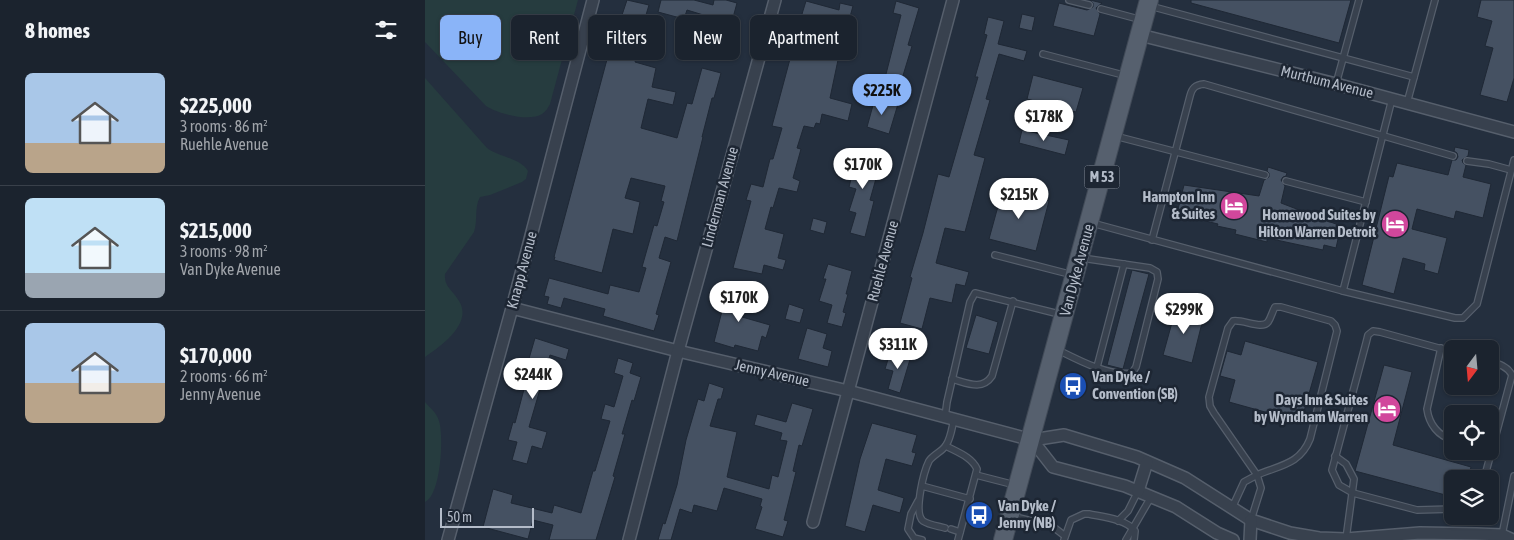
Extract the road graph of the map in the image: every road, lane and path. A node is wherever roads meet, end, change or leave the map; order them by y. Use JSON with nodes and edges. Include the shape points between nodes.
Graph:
{"nodes":[{"id":1,"x":593,"y":0,"type":"edge"},
{"id":2,"x":775,"y":0,"type":"edge"},
{"id":3,"x":953,"y":0,"type":"edge"},
{"id":4,"x":1069,"y":0,"type":"edge"},
{"id":5,"x":1359,"y":0,"type":"edge"},
{"id":6,"x":1435,"y":0,"type":"edge"},
{"id":7,"x":1089,"y":5,"type":"dead end"},
{"id":8,"x":1101,"y":9,"type":"dead end"},
{"id":9,"x":1145,"y":15,"type":"edge"},
{"id":10,"x":1043,"y":54,"type":"dead end"},
{"id":11,"x":1343,"y":57,"type":"junction"},
{"id":12,"x":1129,"y":76,"type":"junction"},
{"id":13,"x":1414,"y":77,"type":"junction"},
{"id":14,"x":1336,"y":84,"type":"junction"},
{"id":15,"x":1392,"y":99,"type":"junction"},
{"id":16,"x":1407,"y":103,"type":"junction"},
{"id":17,"x":1514,"y":132,"type":"edge"},
{"id":18,"x":1382,"y":135,"type":"junction"},
{"id":19,"x":1113,"y":136,"type":"junction"},
{"id":20,"x":1175,"y":152,"type":"junction"},
{"id":21,"x":1453,"y":156,"type":"dead end"},
{"id":22,"x":1514,"y":160,"type":"edge"},
{"id":23,"x":1467,"y":161,"type":"dead end"},
{"id":24,"x":1511,"y":170,"type":"junction"},
{"id":25,"x":1265,"y":175,"type":"dead end"},
{"id":26,"x":1286,"y":181,"type":"dead end"},
{"id":27,"x":1366,"y":202,"type":"junction"},
{"id":28,"x":1090,"y":223,"type":"junction"},
{"id":29,"x":1153,"y":240,"type":"junction"},
{"id":30,"x":995,"y":255,"type":"dead end"},
{"id":31,"x":1080,"y":258,"type":"junction"},
{"id":32,"x":1124,"y":264,"type":"junction"},
{"id":33,"x":1075,"y":276,"type":"junction"},
{"id":34,"x":1343,"y":291,"type":"junction"},
{"id":35,"x":1013,"y":302,"type":"junction"},
{"id":36,"x":512,"y":308,"type":"junction"},
{"id":37,"x":1065,"y":316,"type":"junction"},
{"id":38,"x":1441,"y":348,"type":"junction"},
{"id":39,"x":1056,"y":349,"type":"junction"},
{"id":40,"x":1444,"y":349,"type":"edge"},
{"id":41,"x":678,"y":351,"type":"junction"},
{"id":42,"x":1499,"y":364,"type":"edge"},
{"id":43,"x":1097,"y":367,"type":"junction"},
{"id":44,"x":952,"y":379,"type":"junction"},
{"id":45,"x":848,"y":391,"type":"junction"},
{"id":46,"x":949,"y":418,"type":"junction"},
{"id":47,"x":1499,"y":421,"type":"edge"},
{"id":48,"x":1444,"y":436,"type":"edge"},
{"id":49,"x":1032,"y":440,"type":"junction"},
{"id":50,"x":946,"y":446,"type":"junction"},
{"id":51,"x":1335,"y":456,"type":"junction"},
{"id":52,"x":1147,"y":462,"type":"junction"},
{"id":53,"x":976,"y":475,"type":"junction"},
{"id":54,"x":1257,"y":475,"type":"junction"},
{"id":55,"x":1514,"y":476,"type":"edge"},
{"id":56,"x":922,"y":486,"type":"junction"},
{"id":57,"x":1019,"y":486,"type":"junction"},
{"id":58,"x":1138,"y":492,"type":"junction"},
{"id":59,"x":1353,"y":493,"type":"junction"},
{"id":60,"x":1151,"y":497,"type":"junction"},
{"id":61,"x":1511,"y":498,"type":"edge"},
{"id":62,"x":919,"y":499,"type":"junction"},
{"id":63,"x":970,"y":499,"type":"junction"},
{"id":64,"x":1232,"y":508,"type":"junction"},
{"id":65,"x":1444,"y":509,"type":"edge"},
{"id":66,"x":1010,"y":516,"type":"junction"},
{"id":67,"x":1251,"y":520,"type":"junction"},
{"id":68,"x":1118,"y":521,"type":"junction"},
{"id":69,"x":813,"y":522,"type":"dead end"},
{"id":70,"x":1132,"y":528,"type":"junction"},
{"id":71,"x":961,"y":532,"type":"junction"},
{"id":72,"x":1502,"y":535,"type":"junction"},
{"id":73,"x":1065,"y":538,"type":"edge"},
{"id":74,"x":448,"y":540,"type":"edge"},
{"id":75,"x":629,"y":540,"type":"edge"},
{"id":76,"x":922,"y":540,"type":"edge"},
{"id":77,"x":959,"y":540,"type":"edge"},
{"id":78,"x":1003,"y":540,"type":"edge"},
{"id":79,"x":1126,"y":540,"type":"edge"},
{"id":80,"x":1134,"y":540,"type":"edge"},
{"id":81,"x":1233,"y":540,"type":"edge"},
{"id":82,"x":1250,"y":540,"type":"edge"},
{"id":83,"x":1346,"y":540,"type":"edge"},
{"id":84,"x":1513,"y":540,"type":"edge"}],
"edges":[{"from":1,"to":36,"type":"street","name":"Knapp Avenue"},
{"from":2,"to":41,"type":"street","name":"Linderman Avenue"},
{"from":3,"to":45,"type":"street","name":"Ruehle Avenue"},
{"from":4,"to":7,"type":"lane"},
{"from":5,"to":11,"type":"lane"},
{"from":6,"to":13,"type":"lane"},
{"from":8,"to":9,"type":"lane"},
{"from":9,"to":11,"type":"lane"},
{"from":9,"to":12,"type":"main road","name":"Van Dyke Avenue","number":"M 53"},
{"from":9,"to":14,"type":"street","name":"Murthum Avenue"},
{"from":10,"to":12,"type":"lane"},
{"from":11,"to":13,"type":"lane"},
{"from":11,"to":14,"type":"lane"},
{"from":12,"to":19,"type":"main road","name":"Van Dyke Avenue","number":"M 53"},
{"from":13,"to":16,"type":"lane"},
{"from":14,"to":15,"type":"street","name":"Murthum Avenue"},
{"from":15,"to":16,"type":"street","name":"Murthum Avenue"},
{"from":15,"to":18,"type":"lane"},
{"from":16,"to":17,"type":"street","name":"Murthum Avenue"},
{"from":18,"to":20,"type":"lane","via":[[1204,84],[1192,89]]},
{"from":18,"to":21,"type":"lane"},
{"from":18,"to":27,"type":"lane"},
{"from":19,"to":20,"type":"lane"},
{"from":19,"to":28,"type":"main road","name":"Van Dyke Avenue","number":"M 53"},
{"from":20,"to":25,"type":"lane"},
{"from":20,"to":29,"type":"lane"},
{"from":22,"to":24,"type":"lane"},
{"from":23,"to":24,"type":"lane"},
{"from":24,"to":34,"type":"lane","via":[[1477,304],[1463,318]]},
{"from":26,"to":27,"type":"lane"},
{"from":27,"to":34,"type":"lane"},
{"from":28,"to":29,"type":"lane"},
{"from":28,"to":31,"type":"main road","name":"Van Dyke Avenue","number":"M 53"},
{"from":29,"to":34,"type":"lane"},
{"from":30,"to":33,"type":"lane"},
{"from":31,"to":32,"type":"lane"},
{"from":31,"to":33,"type":"main road","name":"Van Dyke Avenue","number":"M 53"},
{"from":32,"to":43,"type":"lane"},
{"from":32,"to":43,"type":"lane","via":[[1150,268],[1157,272],[1158,279],[1136,366],[1132,373],[1125,374]]},
{"from":33,"to":37,"type":"main road","name":"Van Dyke Avenue","number":"M 53"},
{"from":35,"to":37,"type":"lane"},
{"from":35,"to":44,"type":"lane","via":[[989,382],[975,385]]},
{"from":35,"to":44,"type":"lane","via":[[979,293],[973,295]]},
{"from":36,"to":41,"type":"street","name":"Jenny Avenue"},
{"from":36,"to":74,"type":"street","name":"Knapp Avenue"},
{"from":37,"to":39,"type":"main road","name":"Van Dyke Avenue","number":"M 53"},
{"from":38,"to":40,"type":"lane"},
{"from":38,"to":48,"type":"lane","via":[[1427,409],[1437,431]]},
{"from":38,"to":51,"type":"lane","via":[[1380,332],[1373,331],[1368,336]]},
{"from":39,"to":43,"type":"lane"},
{"from":39,"to":49,"type":"main road","name":"Van Dyke Avenue","number":"M 53"},
{"from":41,"to":45,"type":"street","name":"Jenny Avenue"},
{"from":41,"to":75,"type":"street","name":"Linderman Avenue"},
{"from":42,"to":47,"type":"lane","via":[[1509,369],[1512,375]]},
{"from":44,"to":46,"type":"lane"},
{"from":45,"to":46,"type":"street","name":"Jenny Avenue"},
{"from":45,"to":69,"type":"street","name":"Ruehle Avenue"},
{"from":46,"to":49,"type":"street","name":"Jenny Avenue"},
{"from":46,"to":50,"type":"lane"},
{"from":49,"to":52,"type":"street","via":[[1064,436]]},
{"from":49,"to":57,"type":"main road","name":"Van Dyke Avenue","number":"M 53"},
{"from":49,"to":58,"type":"street","via":[[1053,467]]},
{"from":50,"to":53,"type":"lane","via":[[975,464]]},
{"from":50,"to":56,"type":"lane","via":[[928,463]]},
{"from":51,"to":59,"type":"lane","via":[[1345,464],[1354,480]]},
{"from":51,"to":59,"type":"lane","via":[[1332,470],[1339,485]]},
{"from":52,"to":58,"type":"street"},
{"from":52,"to":64,"type":"street","via":[[1185,478]]},
{"from":53,"to":57,"type":"lane"},
{"from":53,"to":63,"type":"lane"},
{"from":54,"to":54,"type":"lane","via":[[1298,458],[1305,450],[1337,331],[1331,321],[1281,307],[1275,308],[1262,326],[1239,320],[1233,321],[1229,328],[1209,397],[1210,406]]},
{"from":54,"to":64,"type":"lane","via":[[1244,482]]},
{"from":54,"to":67,"type":"lane","via":[[1261,488]]},
{"from":55,"to":61,"type":"lane"},
{"from":56,"to":62,"type":"lane"},
{"from":56,"to":63,"type":"lane"},
{"from":57,"to":66,"type":"main road","name":"Van Dyke Avenue","number":"M 53"},
{"from":58,"to":60,"type":"street"},
{"from":58,"to":68,"type":"lane","via":[[1128,511]]},
{"from":59,"to":65,"type":"lane","via":[[1417,510]]},
{"from":59,"to":83,"type":"lane"},
{"from":60,"to":70,"type":"lane"},
{"from":60,"to":81,"type":"street","via":[[1176,507]]},
{"from":61,"to":72,"type":"lane"},
{"from":62,"to":71,"type":"lane","via":[[918,510],[923,521]]},
{"from":62,"to":76,"type":"lane","via":[[908,529],[914,538]]},
{"from":63,"to":71,"type":"lane"},
{"from":64,"to":67,"type":"street"},
{"from":66,"to":73,"type":"lane","via":[[1053,526]]},
{"from":66,"to":78,"type":"main road","name":"Van Dyke Avenue","number":"M 53"},
{"from":67,"to":82,"type":"street"},
{"from":67,"to":83,"type":"street","via":[[1290,533]]},
{"from":68,"to":70,"type":"lane"},
{"from":68,"to":73,"type":"lane","via":[[1084,514],[1071,520]]},
{"from":70,"to":79,"type":"lane"},
{"from":70,"to":80,"type":"lane"},
{"from":71,"to":77,"type":"lane"},
{"from":72,"to":83,"type":"street","via":[[1421,533]]},
{"from":72,"to":84,"type":"street"}]}
